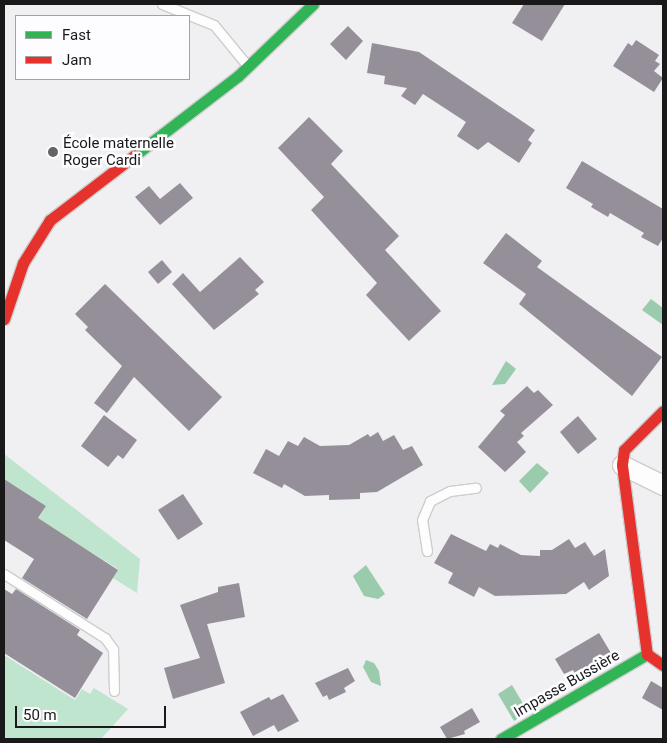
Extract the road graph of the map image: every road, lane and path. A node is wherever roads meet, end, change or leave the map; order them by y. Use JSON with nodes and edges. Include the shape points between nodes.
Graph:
{"nodes":[{"id":1,"x":162,"y":4,"type":"edge"},
{"id":2,"x":313,"y":4,"type":"edge"},
{"id":3,"x":188,"y":15,"type":"edge"},
{"id":4,"x":190,"y":16,"type":"edge"},
{"id":5,"x":248,"y":66,"type":"junction"},
{"id":6,"x":4,"y":319,"type":"edge"},
{"id":7,"x":663,"y":411,"type":"edge"},
{"id":8,"x":622,"y":465,"type":"junction"},
{"id":9,"x":663,"y":485,"type":"edge"},
{"id":10,"x":476,"y":488,"type":"dead end"},
{"id":11,"x":427,"y":551,"type":"dead end"},
{"id":12,"x":4,"y":574,"type":"edge"},
{"id":13,"x":647,"y":654,"type":"junction"},
{"id":14,"x":663,"y":665,"type":"edge"},
{"id":15,"x":114,"y":691,"type":"dead end"},
{"id":16,"x":501,"y":739,"type":"edge"}],
"edges":[{"from":1,"to":3,"type":"lane"},
{"from":2,"to":5,"type":"street"},
{"from":4,"to":5,"type":"lane","via":[[214,26]]},
{"from":5,"to":6,"type":"street","via":[[50,220],[23,263]]},
{"from":7,"to":8,"type":"street","via":[[624,450]]},
{"from":8,"to":9,"type":"street"},
{"from":8,"to":13,"type":"street"},
{"from":10,"to":11,"type":"lane","via":[[450,491],[430,501],[422,520]]},
{"from":12,"to":15,"type":"lane","via":[[105,638],[113,649]]},
{"from":13,"to":14,"type":"street"},
{"from":13,"to":16,"type":"street","name":"Impasse Bussière"}]}
